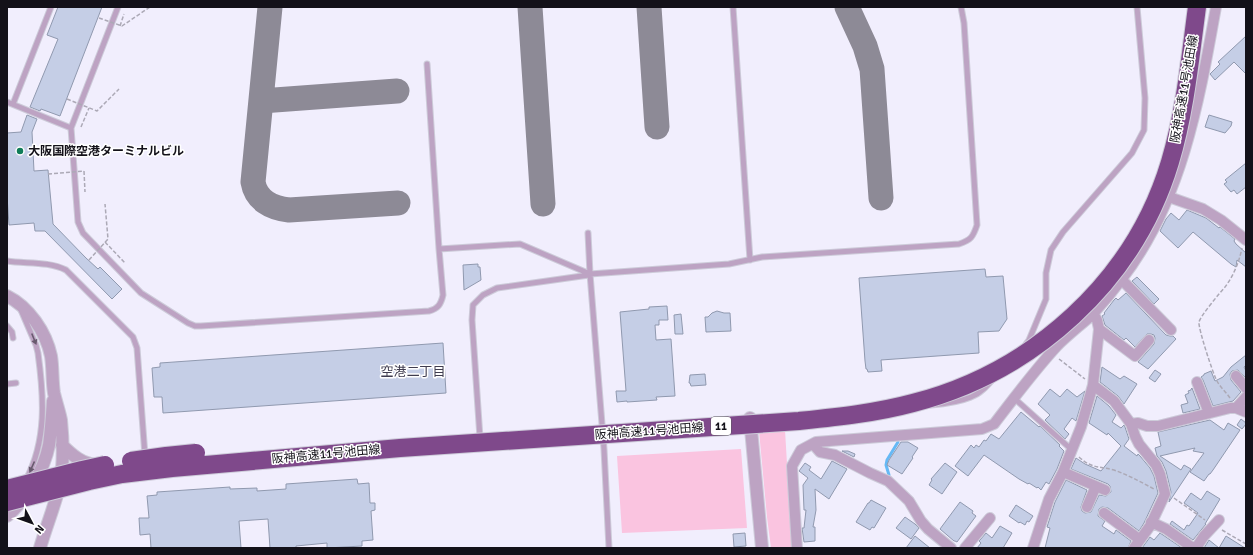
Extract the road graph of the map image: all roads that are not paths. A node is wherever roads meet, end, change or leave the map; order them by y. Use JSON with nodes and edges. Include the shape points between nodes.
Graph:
{"nodes":[{"id":1,"x":51,"y":7,"type":"edge"},
{"id":2,"x":118,"y":7,"type":"edge"},
{"id":3,"x":732,"y":7,"type":"edge"},
{"id":4,"x":961,"y":7,"type":"edge"},
{"id":5,"x":1137,"y":7,"type":"edge"},
{"id":6,"x":1185,"y":7,"type":"edge"},
{"id":7,"x":1197,"y":7,"type":"edge"},
{"id":8,"x":1216,"y":7,"type":"edge"},
{"id":9,"x":427,"y":64,"type":"dead end"},
{"id":10,"x":7,"y":102,"type":"edge"},
{"id":11,"x":14,"y":104,"type":"junction"},
{"id":12,"x":71,"y":128,"type":"junction"},
{"id":13,"x":1169,"y":197,"type":"junction"},
{"id":14,"x":588,"y":233,"type":"dead end"},
{"id":15,"x":1245,"y":239,"type":"edge"},
{"id":16,"x":439,"y":249,"type":"junction"},
{"id":17,"x":750,"y":260,"type":"junction"},
{"id":18,"x":7,"y":261,"type":"edge"},
{"id":19,"x":590,"y":274,"type":"junction"},
{"id":20,"x":1122,"y":280,"type":"junction"},
{"id":21,"x":7,"y":296,"type":"edge"},
{"id":22,"x":18,"y":304,"type":"junction"},
{"id":23,"x":1093,"y":313,"type":"junction"},
{"id":24,"x":7,"y":326,"type":"edge"},
{"id":25,"x":1099,"y":329,"type":"junction"},
{"id":26,"x":1171,"y":330,"type":"dead end"},
{"id":27,"x":14,"y":338,"type":"dead end"},
{"id":28,"x":1149,"y":340,"type":"dead end"},
{"id":29,"x":1236,"y":376,"type":"dead end"},
{"id":30,"x":1198,"y":382,"type":"dead end"},
{"id":31,"x":16,"y":383,"type":"dead end"},
{"id":32,"x":7,"y":384,"type":"edge"},
{"id":33,"x":1093,"y":385,"type":"junction"},
{"id":34,"x":1246,"y":388,"type":"edge"},
{"id":35,"x":54,"y":392,"type":"junction"},
{"id":36,"x":1246,"y":397,"type":"edge"},
{"id":37,"x":1014,"y":398,"type":"junction"},
{"id":38,"x":1236,"y":408,"type":"junction"},
{"id":39,"x":1246,"y":412,"type":"edge"},
{"id":40,"x":1210,"y":413,"type":"junction"},
{"id":41,"x":813,"y":414,"type":"dead end"},
{"id":42,"x":1131,"y":424,"type":"junction"},
{"id":43,"x":602,"y":429,"type":"junction"},
{"id":44,"x":480,"y":438,"type":"junction"},
{"id":45,"x":813,"y":444,"type":"junction"},
{"id":46,"x":62,"y":445,"type":"junction"},
{"id":47,"x":1072,"y":450,"type":"junction"},
{"id":48,"x":146,"y":463,"type":"junction"},
{"id":49,"x":108,"y":466,"type":"junction"},
{"id":50,"x":1063,"y":472,"type":"junction"},
{"id":51,"x":60,"y":476,"type":"junction"},
{"id":52,"x":32,"y":485,"type":"junction"},
{"id":53,"x":7,"y":489,"type":"edge"},
{"id":54,"x":7,"y":503,"type":"edge"},
{"id":55,"x":1087,"y":507,"type":"dead end"},
{"id":56,"x":1104,"y":514,"type":"dead end"},
{"id":57,"x":7,"y":516,"type":"edge"},
{"id":58,"x":990,"y":518,"type":"dead end"},
{"id":59,"x":1218,"y":520,"type":"dead end"},
{"id":60,"x":1151,"y":522,"type":"junction"},
{"id":61,"x":1137,"y":544,"type":"edge"},
{"id":62,"x":40,"y":548,"type":"edge"},
{"id":63,"x":609,"y":548,"type":"edge"},
{"id":64,"x":762,"y":548,"type":"edge"},
{"id":65,"x":797,"y":548,"type":"edge"},
{"id":66,"x":951,"y":548,"type":"edge"},
{"id":67,"x":965,"y":548,"type":"edge"},
{"id":68,"x":1034,"y":548,"type":"edge"},
{"id":69,"x":1193,"y":548,"type":"edge"},
{"id":70,"x":1196,"y":548,"type":"edge"}],
"edges":[{"from":1,"to":11,"type":"lane"},
{"from":2,"to":12,"type":"lane"},
{"from":3,"to":17,"type":"lane"},
{"from":4,"to":17,"type":"lane","via":[[977,225],[974,234],[968,241],[959,244],[762,257]]},
{"from":5,"to":41,"type":"lane","via":[[1145,98],[1144,130],[1132,153],[1063,232],[1051,250],[1046,273],[1046,299],[1029,340],[984,388],[972,397],[942,404]]},
{"from":6,"to":53,"type":"highway","name":"阪神高速11号池田線","number":"11","bridge":true,"via":[[1168,123],[1146,193],[1130,225],[1087,284],[1053,319],[1007,351],[954,377],[890,396],[797,409],[330,441],[166,456],[82,470]]},
{"from":7,"to":54,"type":"highway","name":"阪神高速11号池田線","number":"11","bridge":true,"via":[[1181,120],[1170,163],[1156,199],[1127,254],[1096,293],[1061,327],[1013,361],[959,388],[892,408],[799,421],[408,448],[172,468],[109,477]]},
{"from":8,"to":13,"type":"street","via":[[1204,76],[1190,133]]},
{"from":9,"to":16,"type":"lane"},
{"from":10,"to":11,"type":"lane"},
{"from":11,"to":12,"type":"lane"},
{"from":12,"to":16,"type":"lane","via":[[78,222],[83,233],[141,293],[195,326],[429,311],[435,309],[442,301],[443,295]]},
{"from":13,"to":15,"type":"street","via":[[1202,209]]},
{"from":13,"to":20,"type":"street","via":[[1142,251]]},
{"from":14,"to":19,"type":"lane"},
{"from":16,"to":19,"type":"lane","via":[[520,244]]},
{"from":17,"to":19,"type":"lane","via":[[729,264]]},
{"from":18,"to":48,"type":"lane","via":[[48,265],[66,270],[133,337],[137,348]]},
{"from":19,"to":43,"type":"lane"},
{"from":19,"to":44,"type":"lane","via":[[498,288],[483,295],[473,305]]},
{"from":20,"to":23,"type":"street"},
{"from":20,"to":26,"type":"street"},
{"from":21,"to":22,"type":"street"},
{"from":22,"to":35,"type":"street","via":[[38,326],[48,346]]},
{"from":22,"to":54,"type":"lane","one_way":true,"via":[[38,353],[42,430],[37,455],[30,472]]},
{"from":23,"to":25,"type":"street"},
{"from":23,"to":37,"type":"street","via":[[1052,352]]},
{"from":24,"to":27,"type":"lane"},
{"from":25,"to":28,"type":"street","via":[[1135,356]]},
{"from":25,"to":33,"type":"street"},
{"from":29,"to":34,"type":"street"},
{"from":30,"to":40,"type":"street"},
{"from":31,"to":32,"type":"lane"},
{"from":33,"to":42,"type":"street","via":[[1114,402]]},
{"from":33,"to":47,"type":"street"},
{"from":35,"to":46,"type":"street","via":[[61,419]]},
{"from":35,"to":52,"type":"street","via":[[49,445],[45,460]]},
{"from":36,"to":38,"type":"street"},
{"from":37,"to":45,"type":"street","via":[[994,424],[982,429]]},
{"from":37,"to":47,"type":"lane"},
{"from":38,"to":39,"type":"street"},
{"from":38,"to":40,"type":"street"},
{"from":40,"to":42,"type":"street","via":[[1158,426]]},
{"from":42,"to":60,"type":"street","via":[[1139,444],[1156,464],[1160,474],[1164,494]]},
{"from":43,"to":44,"type":"street"},
{"from":43,"to":63,"type":"lane"},
{"from":43,"to":64,"type":"street","via":[[755,418]]},
{"from":44,"to":48,"type":"street"},
{"from":45,"to":65,"type":"street","via":[[801,450],[792,466]]},
{"from":45,"to":66,"type":"street","via":[[820,452],[836,455],[888,481],[909,501],[928,529]]},
{"from":46,"to":49,"type":"street","via":[[80,460]]},
{"from":46,"to":51,"type":"street"},
{"from":47,"to":50,"type":"street"},
{"from":48,"to":49,"type":"street"},
{"from":49,"to":51,"type":"street"},
{"from":50,"to":55,"type":"street","via":[[1100,488]]},
{"from":50,"to":68,"type":"street","via":[[1049,499]]},
{"from":51,"to":52,"type":"street"},
{"from":51,"to":62,"type":"street","via":[[60,484]]},
{"from":52,"to":57,"type":"street"},
{"from":56,"to":61,"type":"street"},
{"from":58,"to":67,"type":"street"},
{"from":59,"to":70,"type":"street"},
{"from":60,"to":61,"type":"street"},
{"from":60,"to":69,"type":"street"}]}
